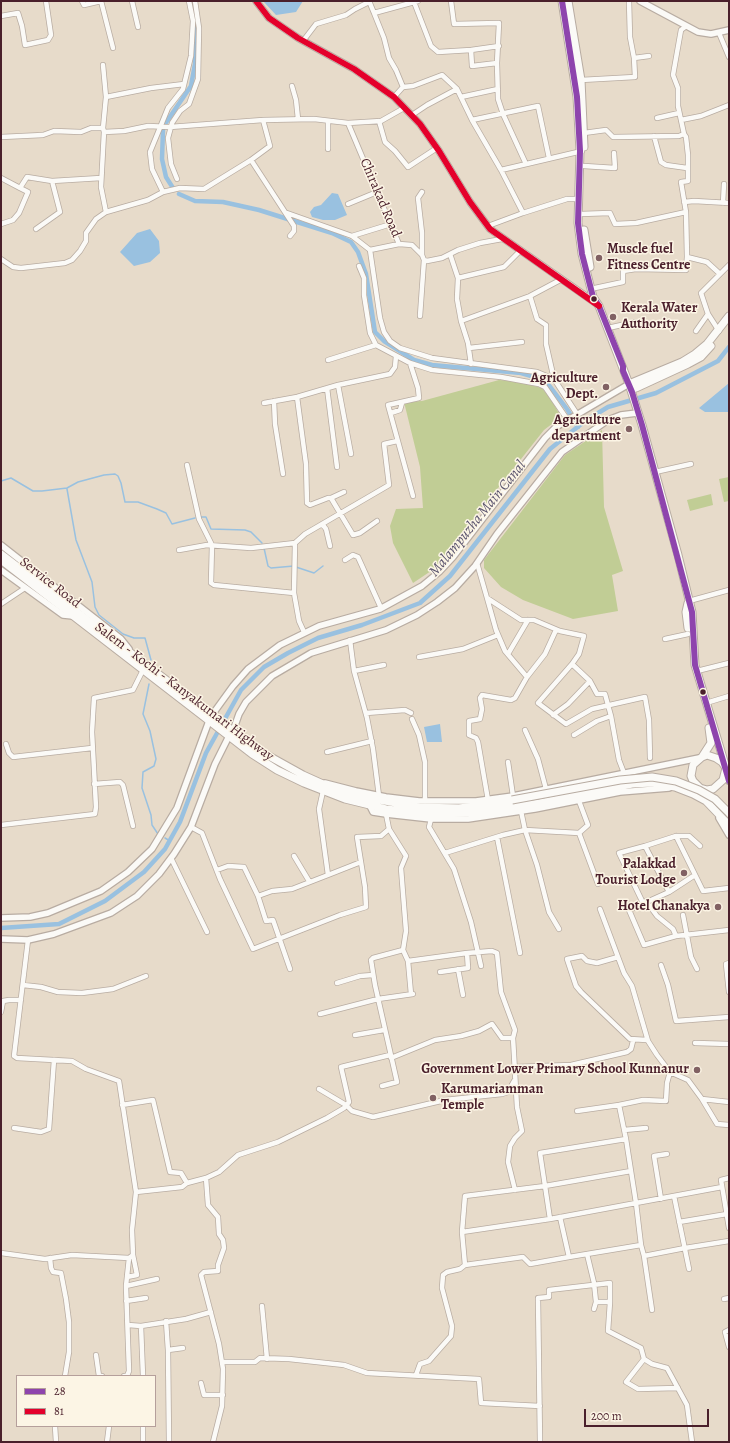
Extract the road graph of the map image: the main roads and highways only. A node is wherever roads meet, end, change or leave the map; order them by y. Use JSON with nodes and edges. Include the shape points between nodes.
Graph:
{"nodes":[{"id":1,"x":256,"y":1,"type":"edge"},
{"id":2,"x":562,"y":1,"type":"edge"},
{"id":3,"x":568,"y":1,"type":"edge"},
{"id":4,"x":580,"y":105,"type":"junction"},
{"id":5,"x":582,"y":151,"type":"junction"},
{"id":6,"x":599,"y":306,"type":"junction"},
{"id":7,"x":729,"y":316,"type":"edge"},
{"id":8,"x":729,"y":324,"type":"edge"},
{"id":9,"x":693,"y":358,"type":"junction"},
{"id":10,"x":633,"y":388,"type":"junction"},
{"id":11,"x":1,"y":554,"type":"edge"},
{"id":12,"x":1,"y":560,"type":"edge"},
{"id":13,"x":689,"y":601,"type":"junction"},
{"id":14,"x":705,"y":704,"type":"junction"},
{"id":15,"x":211,"y":718,"type":"junction"},
{"id":16,"x":231,"y":734,"type":"junction"},
{"id":17,"x":702,"y":757,"type":"junction"},
{"id":18,"x":726,"y":763,"type":"edge"},
{"id":19,"x":700,"y":788,"type":"junction"},
{"id":20,"x":693,"y":794,"type":"junction"},
{"id":21,"x":729,"y":813,"type":"edge"},
{"id":22,"x":729,"y":825,"type":"edge"}],
"edges":[{"from":1,"to":6,"type":"main road","via":[[269,18],[302,41],[354,69],[394,97],[412,115],[437,148],[488,226],[502,239]]},
{"from":2,"to":4,"type":"main road"},
{"from":3,"to":4,"type":"main road","via":[[581,80]]},
{"from":4,"to":5,"type":"main road"},
{"from":4,"to":5,"type":"main road","via":[[584,132]]},
{"from":5,"to":6,"type":"main road","via":[[584,166],[581,214]]},
{"from":5,"to":6,"type":"main road","via":[[578,223],[582,254],[593,297]]},
{"from":6,"to":10,"type":"main road","via":[[623,371]]},
{"from":7,"to":9,"type":"main road","via":[[719,331]]},
{"from":8,"to":9,"type":"main road","via":[[711,346]]},
{"from":9,"to":10,"type":"main road"},
{"from":10,"to":13,"type":"main road"},
{"from":11,"to":15,"type":"main road","name":"Salem - Kochi - Kanyakumari Highway","via":[[134,655]]},
{"from":12,"to":15,"type":"main road","name":"Salem - Kochi - Kanyakumari Highway","via":[[143,670]]},
{"from":13,"to":14,"type":"main road","via":[[692,612],[694,659]]},
{"from":13,"to":14,"type":"main road","via":[[686,612],[692,665]]},
{"from":14,"to":17,"type":"main road","via":[[711,743]]},
{"from":14,"to":18,"type":"main road"},
{"from":15,"to":16,"type":"main road"},
{"from":16,"to":20,"type":"main road","name":"Salem - Kochi - Kanyakumari Highway","via":[[252,754],[277,770],[345,799],[386,809],[435,814],[472,813],[539,803],[632,784],[652,783],[675,787]]},
{"from":16,"to":21,"type":"main road","name":"Salem - Kochi - Kanyakumari Highway","bridge":true,"via":[[318,783],[362,797],[414,806],[476,806],[620,780],[652,777],[676,781],[699,790]]},
{"from":17,"to":18,"type":"main road","via":[[716,758]]},
{"from":17,"to":19,"type":"main road","via":[[696,760],[691,770],[693,780]]},
{"from":18,"to":19,"type":"main road","via":[[725,776],[718,786],[707,790]]},
{"from":19,"to":20,"type":"main road"},
{"from":20,"to":22,"type":"main road","name":"Salem - Kochi - Kanyakumari Highway","via":[[706,801]]}]}
